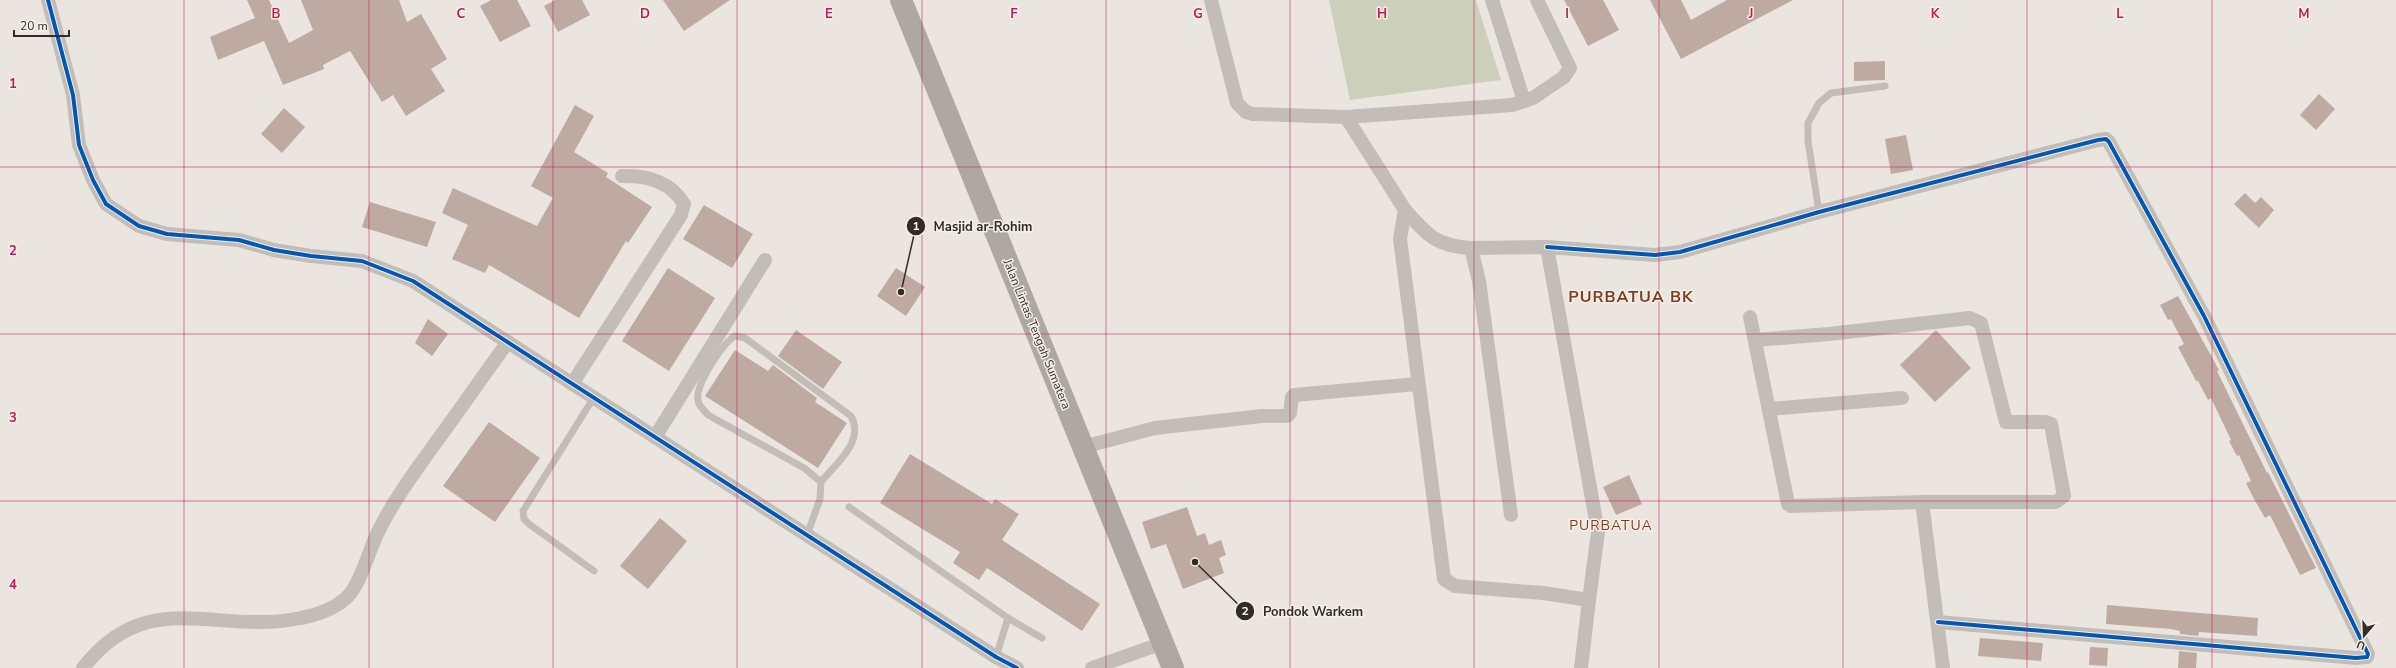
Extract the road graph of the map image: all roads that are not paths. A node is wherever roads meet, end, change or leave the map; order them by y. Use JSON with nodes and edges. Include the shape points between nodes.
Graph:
{"nodes":[{"id":1,"x":48,"y":0,"type":"edge"},
{"id":2,"x":901,"y":0,"type":"edge"},
{"id":3,"x":1211,"y":0,"type":"edge"},
{"id":4,"x":1492,"y":0,"type":"edge"},
{"id":5,"x":1537,"y":0,"type":"edge"},
{"id":6,"x":1885,"y":86,"type":"dead end"},
{"id":7,"x":1524,"y":101,"type":"junction"},
{"id":8,"x":1346,"y":118,"type":"junction"},
{"id":9,"x":622,"y":176,"type":"dead end"},
{"id":10,"x":1405,"y":210,"type":"junction"},
{"id":11,"x":1819,"y":212,"type":"junction"},
{"id":12,"x":1547,"y":247,"type":"junction"},
{"id":13,"x":1471,"y":248,"type":"junction"},
{"id":14,"x":765,"y":260,"type":"dead end"},
{"id":15,"x":1750,"y":317,"type":"dead end"},
{"id":16,"x":1755,"y":340,"type":"junction"},
{"id":17,"x":508,"y":342,"type":"junction"},
{"id":18,"x":572,"y":384,"type":"junction"},
{"id":19,"x":1418,"y":384,"type":"junction"},
{"id":20,"x":594,"y":397,"type":"junction"},
{"id":21,"x":1902,"y":398,"type":"dead end"},
{"id":22,"x":1769,"y":409,"type":"junction"},
{"id":23,"x":655,"y":437,"type":"junction"},
{"id":24,"x":1083,"y":447,"type":"junction"},
{"id":25,"x":821,"y":482,"type":"junction"},
{"id":26,"x":1922,"y":502,"type":"junction"},
{"id":27,"x":849,"y":507,"type":"dead end"},
{"id":28,"x":1511,"y":515,"type":"dead end"},
{"id":29,"x":807,"y":535,"type":"junction"},
{"id":30,"x":594,"y":571,"type":"dead end"},
{"id":31,"x":1588,"y":600,"type":"junction"},
{"id":32,"x":1008,"y":618,"type":"junction"},
{"id":33,"x":1938,"y":622,"type":"junction"},
{"id":34,"x":1042,"y":638,"type":"dead end"},
{"id":35,"x":1163,"y":643,"type":"junction"},
{"id":36,"x":996,"y":657,"type":"junction"},
{"id":37,"x":82,"y":668,"type":"edge"},
{"id":38,"x":1017,"y":668,"type":"edge"},
{"id":39,"x":1092,"y":668,"type":"edge"},
{"id":40,"x":1173,"y":668,"type":"edge"},
{"id":41,"x":1581,"y":668,"type":"edge"},
{"id":42,"x":1943,"y":668,"type":"edge"}],
"edges":[{"from":1,"to":17,"type":"street","via":[[73,95],[79,145],[106,204],[139,226],[166,234],[239,240],[274,250],[362,260],[413,281]]},
{"from":2,"to":24,"type":"highway","name":"Jalan Lintas Tengah Sumatera"},
{"from":3,"to":8,"type":"street","via":[[1227,67],[1238,104],[1242,109],[1253,114]]},
{"from":4,"to":7,"type":"street"},
{"from":5,"to":7,"type":"street","via":[[1570,68],[1564,77],[1533,98]]},
{"from":6,"to":11,"type":"lane","via":[[1831,93],[1819,103],[1808,123],[1808,141]]},
{"from":7,"to":8,"type":"street","via":[[1482,108]]},
{"from":8,"to":10,"type":"street"},
{"from":9,"to":18,"type":"street","via":[[640,176],[660,182],[677,192],[684,204],[681,215]]},
{"from":10,"to":13,"type":"street","via":[[1425,234],[1435,240]]},
{"from":10,"to":19,"type":"street","via":[[1400,239]]},
{"from":11,"to":12,"type":"street","via":[[1680,252],[1654,255]]},
{"from":11,"to":33,"type":"street","via":[[2106,139],[2204,316],[2368,654],[2367,657],[2356,658]]},
{"from":12,"to":13,"type":"street"},
{"from":12,"to":31,"type":"street","via":[[1598,532]]},
{"from":13,"to":28,"type":"street","via":[[1479,280]]},
{"from":14,"to":23,"type":"street"},
{"from":15,"to":16,"type":"street"},
{"from":16,"to":22,"type":"street"},
{"from":16,"to":26,"type":"street","via":[[1970,318],[1980,323],[2006,422],[2051,424],[2064,496],[2056,502]]},
{"from":17,"to":18,"type":"street"},
{"from":17,"to":37,"type":"street","via":[[408,481],[378,531],[356,583],[346,599],[320,614],[280,623],[196,618],[158,619],[134,625],[91,657]]},
{"from":18,"to":20,"type":"street"},
{"from":19,"to":24,"type":"street","via":[[1297,394],[1292,398],[1291,411],[1287,416],[1262,416],[1155,428]]},
{"from":19,"to":31,"type":"street","via":[[1444,579],[1455,586],[1543,593]]},
{"from":20,"to":23,"type":"street"},
{"from":20,"to":30,"type":"lane","via":[[523,511],[524,519],[529,524]]},
{"from":21,"to":22,"type":"street"},
{"from":22,"to":26,"type":"street","via":[[1789,506]]},
{"from":23,"to":29,"type":"street"},
{"from":24,"to":35,"type":"highway","name":"Jalan Lintas Tengah Sumatera"},
{"from":25,"to":25,"type":"lane","via":[[804,468],[708,415],[700,407],[698,392],[701,385],[722,347],[730,339],[735,336],[745,338],[851,416],[856,433],[852,444]]},
{"from":25,"to":29,"type":"lane","via":[[820,499]]},
{"from":26,"to":33,"type":"street"},
{"from":27,"to":32,"type":"lane"},
{"from":29,"to":36,"type":"street"},
{"from":31,"to":41,"type":"street"},
{"from":32,"to":34,"type":"lane"},
{"from":32,"to":36,"type":"lane"},
{"from":33,"to":42,"type":"street"},
{"from":35,"to":39,"type":"street"},
{"from":35,"to":40,"type":"highway","name":"Jalan Lintas Tengah Sumatera"},
{"from":36,"to":38,"type":"street"}]}
